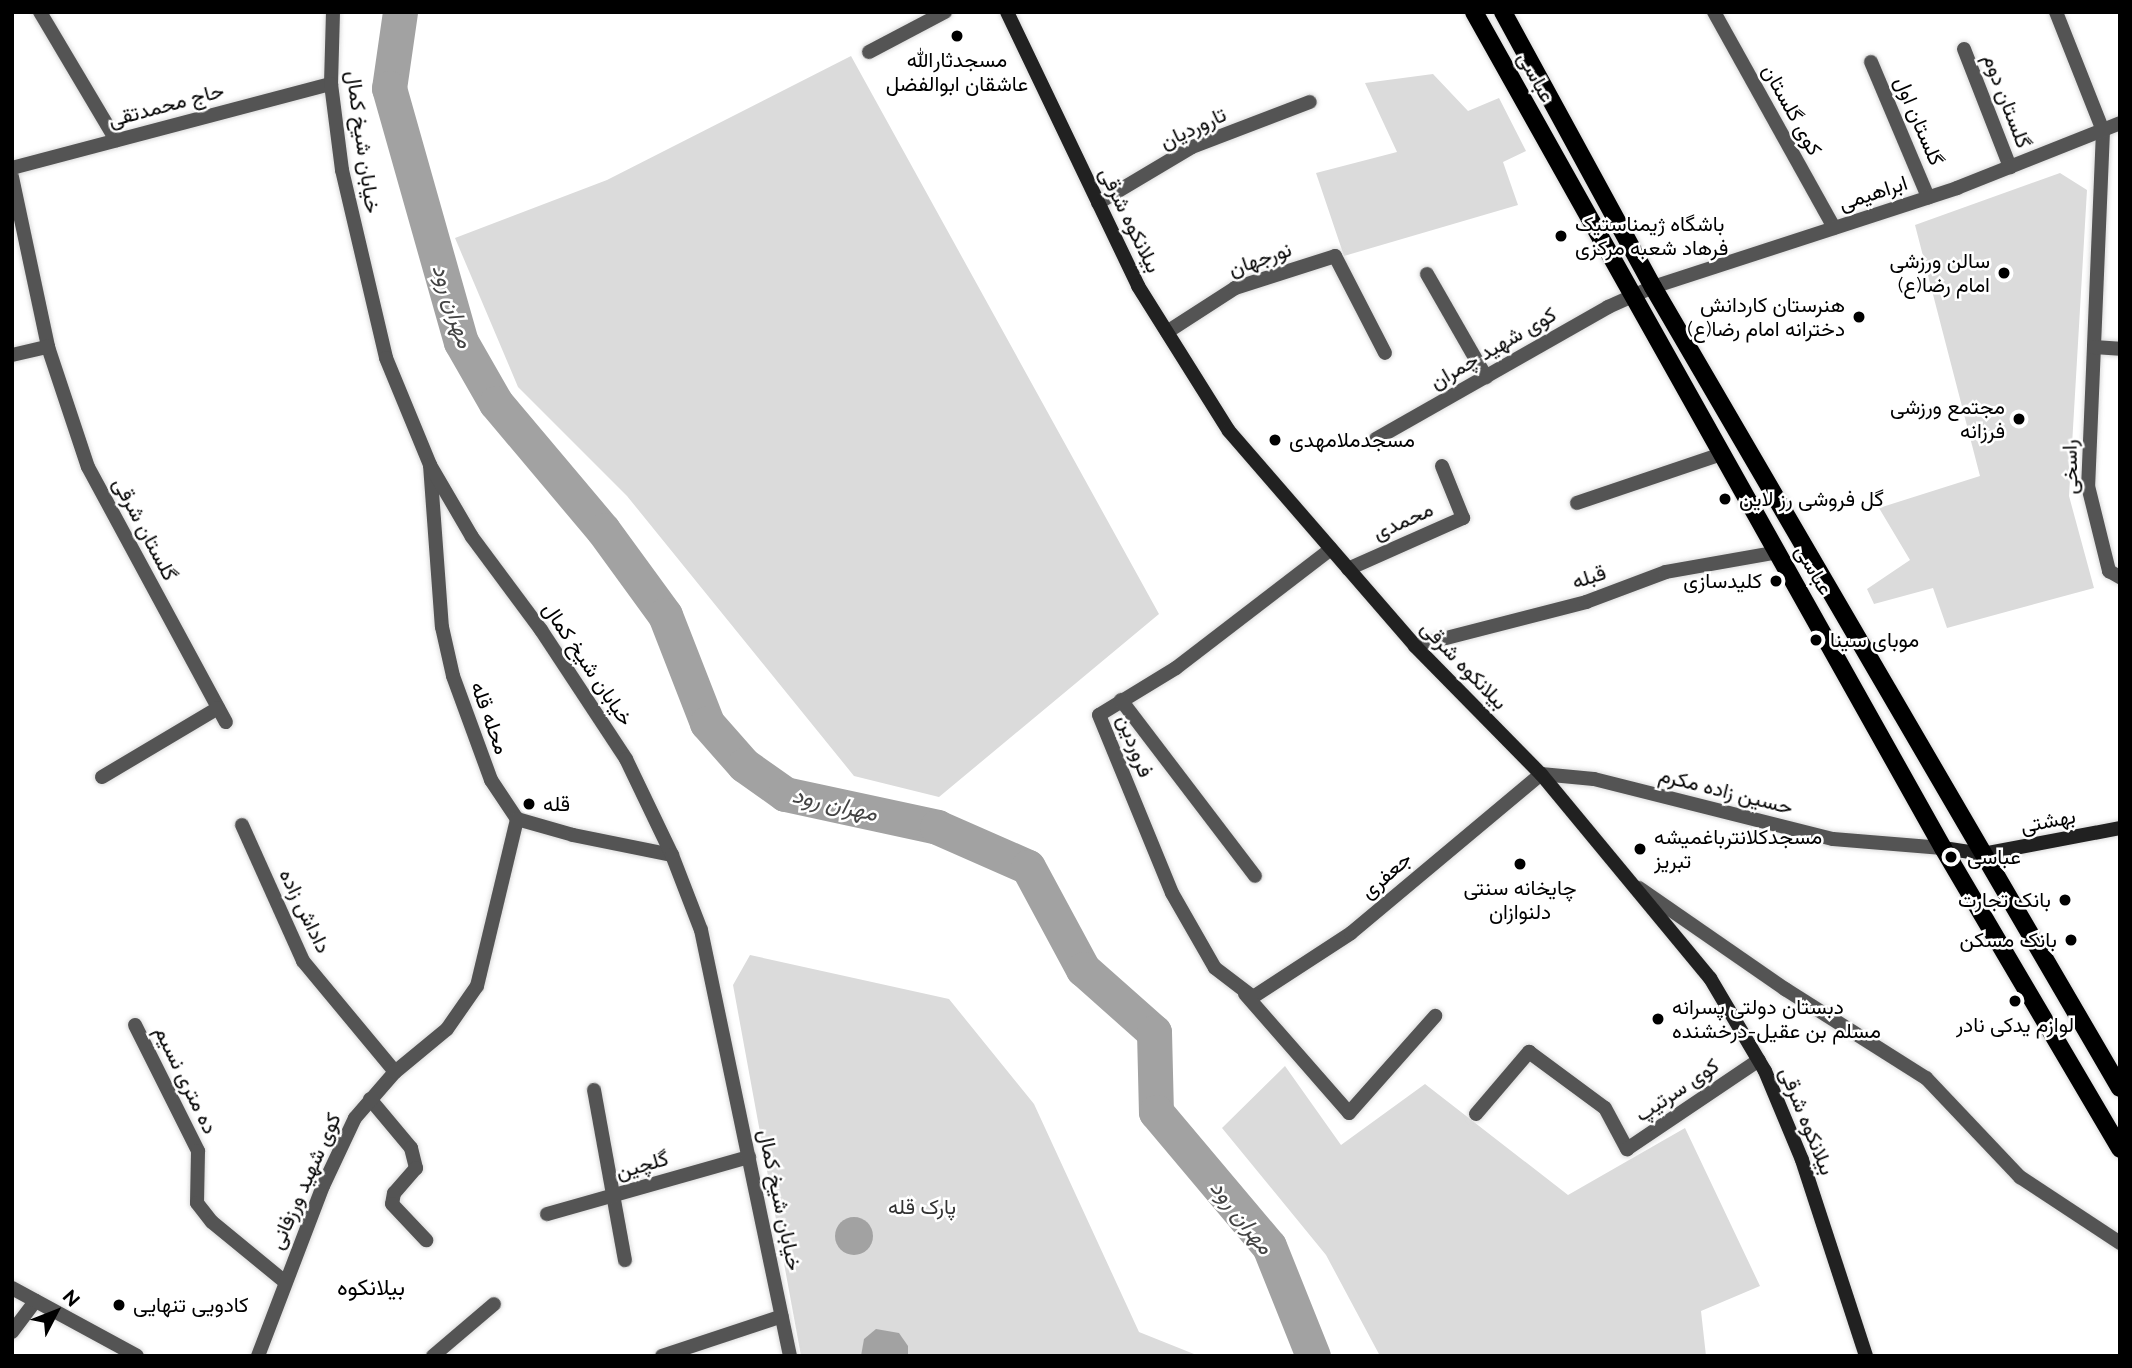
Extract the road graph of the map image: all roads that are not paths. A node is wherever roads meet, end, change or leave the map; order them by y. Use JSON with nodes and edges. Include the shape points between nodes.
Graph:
{"nodes":[{"id":1,"x":40,"y":12,"type":"edge"},
{"id":2,"x":333,"y":12,"type":"edge"},
{"id":3,"x":945,"y":12,"type":"edge"},
{"id":4,"x":1007,"y":12,"type":"edge"},
{"id":5,"x":1474,"y":12,"type":"edge"},
{"id":6,"x":1503,"y":12,"type":"edge"},
{"id":7,"x":1714,"y":12,"type":"edge"},
{"id":8,"x":2056,"y":12,"type":"edge"},
{"id":9,"x":1965,"y":49,"type":"dead end"},
{"id":10,"x":869,"y":52,"type":"dead end"},
{"id":11,"x":1871,"y":62,"type":"dead end"},
{"id":12,"x":331,"y":84,"type":"junction"},
{"id":13,"x":1310,"y":102,"type":"dead end"},
{"id":14,"x":2120,"y":123,"type":"edge"},
{"id":15,"x":2103,"y":131,"type":"junction"},
{"id":16,"x":116,"y":140,"type":"junction"},
{"id":17,"x":2010,"y":167,"type":"junction"},
{"id":18,"x":12,"y":168,"type":"edge"},
{"id":19,"x":12,"y":177,"type":"edge"},
{"id":20,"x":1928,"y":198,"type":"junction"},
{"id":21,"x":1098,"y":203,"type":"junction"},
{"id":22,"x":1834,"y":228,"type":"junction"},
{"id":23,"x":1427,"y":274,"type":"dead end"},
{"id":24,"x":1654,"y":287,"type":"junction"},
{"id":25,"x":1632,"y":296,"type":"junction"},
{"id":26,"x":1167,"y":332,"type":"junction"},
{"id":27,"x":48,"y":346,"type":"junction"},
{"id":28,"x":2094,"y":347,"type":"junction"},
{"id":29,"x":2120,"y":348,"type":"edge"},
{"id":30,"x":1385,"y":353,"type":"dead end"},
{"id":31,"x":12,"y":355,"type":"edge"},
{"id":32,"x":1486,"y":377,"type":"junction"},
{"id":33,"x":1376,"y":439,"type":"dead end"},
{"id":34,"x":1721,"y":454,"type":"junction"},
{"id":35,"x":430,"y":465,"type":"junction"},
{"id":36,"x":1442,"y":466,"type":"dead end"},
{"id":37,"x":1577,"y":503,"type":"dead end"},
{"id":38,"x":1802,"y":546,"type":"junction"},
{"id":39,"x":1331,"y":549,"type":"junction"},
{"id":40,"x":1777,"y":552,"type":"junction"},
{"id":41,"x":1348,"y":569,"type":"junction"},
{"id":42,"x":2120,"y":576,"type":"edge"},
{"id":43,"x":1415,"y":646,"type":"junction"},
{"id":44,"x":1121,"y":700,"type":"junction"},
{"id":45,"x":218,"y":708,"type":"junction"},
{"id":46,"x":226,"y":722,"type":"dead end"},
{"id":47,"x":1541,"y":774,"type":"junction"},
{"id":48,"x":102,"y":777,"type":"dead end"},
{"id":49,"x":517,"y":818,"type":"junction"},
{"id":50,"x":242,"y":825,"type":"dead end"},
{"id":51,"x":2120,"y":828,"type":"edge"},
{"id":52,"x":1943,"y":848,"type":"junction"},
{"id":53,"x":1983,"y":854,"type":"junction"},
{"id":54,"x":671,"y":855,"type":"junction"},
{"id":55,"x":1255,"y":877,"type":"dead end"},
{"id":56,"x":1632,"y":884,"type":"junction"},
{"id":57,"x":1249,"y":996,"type":"junction"},
{"id":58,"x":1435,"y":1016,"type":"dead end"},
{"id":59,"x":135,"y":1025,"type":"dead end"},
{"id":60,"x":1759,"y":1060,"type":"junction"},
{"id":61,"x":395,"y":1072,"type":"junction"},
{"id":62,"x":2120,"y":1088,"type":"edge"},
{"id":63,"x":594,"y":1090,"type":"dead end"},
{"id":64,"x":370,"y":1100,"type":"junction"},
{"id":65,"x":1476,"y":1114,"type":"dead end"},
{"id":66,"x":2120,"y":1149,"type":"edge"},
{"id":67,"x":749,"y":1157,"type":"junction"},
{"id":68,"x":613,"y":1195,"type":"junction"},
{"id":69,"x":547,"y":1214,"type":"dead end"},
{"id":70,"x":426,"y":1240,"type":"dead end"},
{"id":71,"x":2120,"y":1244,"type":"edge"},
{"id":72,"x":625,"y":1260,"type":"dead end"},
{"id":73,"x":285,"y":1282,"type":"junction"},
{"id":74,"x":12,"y":1289,"type":"edge"},
{"id":75,"x":35,"y":1301,"type":"junction"},
{"id":76,"x":494,"y":1304,"type":"dead end"},
{"id":77,"x":782,"y":1316,"type":"junction"},
{"id":78,"x":12,"y":1332,"type":"edge"},
{"id":79,"x":137,"y":1356,"type":"edge"},
{"id":80,"x":257,"y":1356,"type":"edge"},
{"id":81,"x":433,"y":1356,"type":"edge"},
{"id":82,"x":662,"y":1356,"type":"edge"},
{"id":83,"x":790,"y":1356,"type":"edge"},
{"id":84,"x":1866,"y":1356,"type":"edge"}],
"edges":[{"from":1,"to":16,"type":"street"},
{"from":2,"to":12,"type":"street","name":"خیابان شیخ کمال"},
{"from":3,"to":10,"type":"street"},
{"from":4,"to":21,"type":"main road","name":"بیلانکوه شرقی"},
{"from":5,"to":25,"type":"main road","name":"عباسى"},
{"from":6,"to":24,"type":"main road","name":"عباسى"},
{"from":7,"to":22,"type":"street","name":"کوی گلستان"},
{"from":8,"to":15,"type":"street"},
{"from":9,"to":17,"type":"street","name":"گلستان دوم"},
{"from":11,"to":20,"type":"street","name":"گلستان اول"},
{"from":12,"to":16,"type":"street","name":"حاج محمدتقی"},
{"from":12,"to":35,"type":"street","name":"خیابان شیخ کمال","via":[[342,170],[383,346]]},
{"from":13,"to":21,"type":"street","name":"تاروردیان","via":[[1192,147]]},
{"from":14,"to":15,"type":"street","name":"ابراهیمی"},
{"from":15,"to":17,"type":"street","name":"ابراهیمی"},
{"from":15,"to":28,"type":"street","name":"راسخی"},
{"from":16,"to":18,"type":"street","name":"حاج محمدتقی"},
{"from":17,"to":20,"type":"street","name":"ابراهیمی"},
{"from":19,"to":27,"type":"street","name":"گلستان شرقی"},
{"from":20,"to":22,"type":"street","name":"ابراهیمی"},
{"from":21,"to":26,"type":"main road","name":"بیلانکوه شرقی","via":[[1138,286]]},
{"from":22,"to":24,"type":"street","name":"ابراهیمی"},
{"from":23,"to":32,"type":"street"},
{"from":24,"to":25,"type":"street","name":"ابراهیمی"},
{"from":24,"to":38,"type":"main road","name":"عباسى"},
{"from":25,"to":32,"type":"street","name":"کوی شهید چمران"},
{"from":25,"to":34,"type":"main road","name":"عباسى"},
{"from":26,"to":30,"type":"street","name":"نورجهان","via":[[1235,288],[1335,256]]},
{"from":26,"to":39,"type":"main road","name":"بیلانکوه شرقی","via":[[1229,431]]},
{"from":27,"to":31,"type":"street"},
{"from":27,"to":45,"type":"street","name":"گلستان شرقی","via":[[88,467]]},
{"from":28,"to":29,"type":"street"},
{"from":28,"to":42,"type":"street","name":"راسخی","via":[[2088,486],[2109,571]]},
{"from":32,"to":33,"type":"street","name":"کوی شهید چمران"},
{"from":34,"to":37,"type":"street"},
{"from":34,"to":40,"type":"main road","name":"عباسى"},
{"from":35,"to":49,"type":"street","name":"محله قله","via":[[442,627],[453,676],[491,780]]},
{"from":35,"to":54,"type":"street","name":"خیابان شیخ کمال","via":[[472,537],[541,630],[626,759]]},
{"from":36,"to":41,"type":"street","name":"محمدی","via":[[1463,517]]},
{"from":38,"to":40,"type":"main road"},
{"from":38,"to":53,"type":"main road","name":"عباسى"},
{"from":39,"to":41,"type":"main road","name":"بیلانکوه شرقی"},
{"from":39,"to":44,"type":"street","name":"فروردین","via":[[1176,668]]},
{"from":40,"to":43,"type":"street","name":"قبله","via":[[1666,572],[1586,602]]},
{"from":40,"to":52,"type":"main road","name":"عباسى"},
{"from":41,"to":43,"type":"main road","name":"بیلانکوه شرقی"},
{"from":43,"to":47,"type":"main road","name":"بیلانکوه شرقی"},
{"from":44,"to":55,"type":"street"},
{"from":44,"to":57,"type":"street","name":"فروردین","via":[[1100,715],[1172,893],[1214,968]]},
{"from":45,"to":46,"type":"street","name":"گلستان شرقی"},
{"from":45,"to":48,"type":"street"},
{"from":47,"to":52,"type":"street","name":"حسین زاده مکرم","via":[[1594,779],[1833,839]]},
{"from":47,"to":56,"type":"main road","name":"بیلانکوه شرقی"},
{"from":47,"to":57,"type":"street","name":"جعفری","via":[[1352,933]]},
{"from":49,"to":54,"type":"street"},
{"from":49,"to":61,"type":"street","name":"کوی شهید ورزفانی","via":[[477,986],[447,1029]]},
{"from":50,"to":61,"type":"street","name":"داداش زاده","via":[[303,961]]},
{"from":51,"to":53,"type":"main road","name":"بهشتی"},
{"from":52,"to":53,"type":"main road","name":"بهشتی"},
{"from":52,"to":66,"type":"main road","name":"عباسى"},
{"from":53,"to":62,"type":"main road","name":"عباسى"},
{"from":54,"to":67,"type":"street","name":"خیابان شیخ کمال","via":[[701,930]]},
{"from":56,"to":60,"type":"main road","name":"بیلانکوه شرقی","via":[[1710,978]]},
{"from":56,"to":71,"type":"street","via":[[1926,1078],[2020,1177]]},
{"from":57,"to":58,"type":"street","via":[[1349,1113]]},
{"from":59,"to":73,"type":"street","name":"ده متری نسیم","via":[[198,1151],[197,1203],[212,1222]]},
{"from":60,"to":65,"type":"street","name":"کوی سرتیپ","via":[[1627,1149],[1605,1108],[1529,1052]]},
{"from":60,"to":84,"type":"main road","name":"بیلانکوه شرقی","via":[[1802,1160]]},
{"from":61,"to":64,"type":"street","name":"کوی شهید ورزفانی"},
{"from":63,"to":68,"type":"street"},
{"from":64,"to":70,"type":"street","via":[[411,1148],[415,1168],[394,1193],[392,1204]]},
{"from":64,"to":73,"type":"street","name":"کوی شهید ورزفانی","via":[[355,1118],[323,1186]]},
{"from":67,"to":68,"type":"street","name":"گلچین"},
{"from":67,"to":77,"type":"street","name":"خیابان شیخ کمال"},
{"from":68,"to":69,"type":"street","name":"گلچین"},
{"from":68,"to":72,"type":"street"},
{"from":73,"to":80,"type":"street","name":"کوی شهید ورزفانی"},
{"from":74,"to":75,"type":"street"},
{"from":75,"to":78,"type":"street"},
{"from":75,"to":79,"type":"street"},
{"from":76,"to":81,"type":"street"},
{"from":77,"to":82,"type":"street"},
{"from":77,"to":83,"type":"street","name":"خیابان شیخ کمال"}]}
